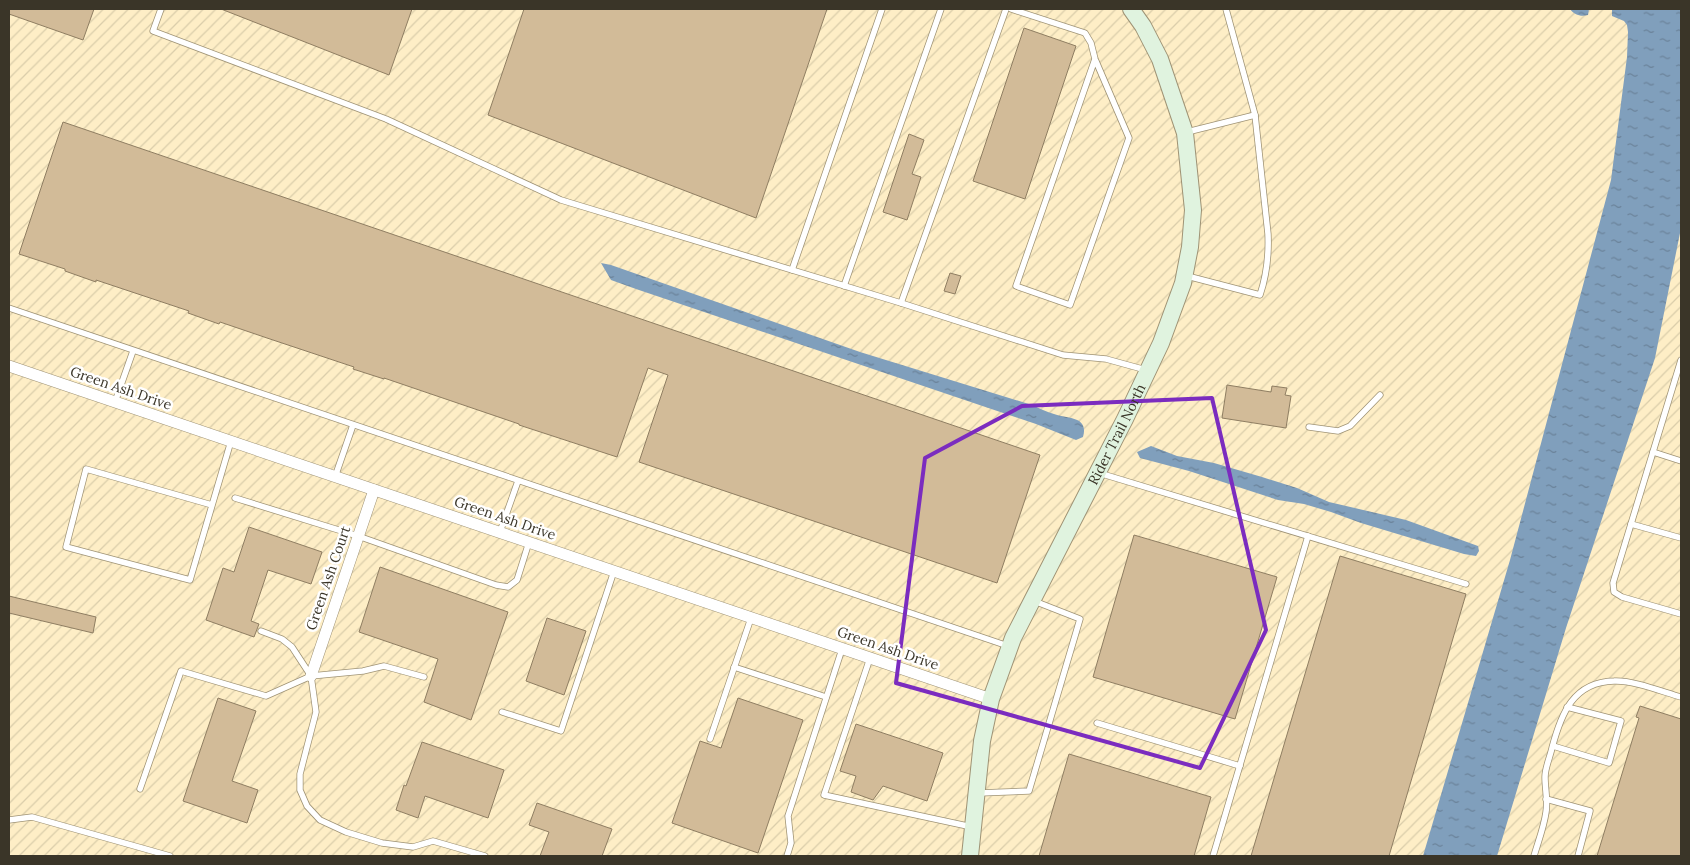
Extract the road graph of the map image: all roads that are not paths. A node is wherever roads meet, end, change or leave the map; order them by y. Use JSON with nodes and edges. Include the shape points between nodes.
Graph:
{"nodes":[{"id":1,"x":161,"y":9,"type":"edge"},
{"id":2,"x":882,"y":9,"type":"edge"},
{"id":3,"x":940,"y":9,"type":"edge"},
{"id":4,"x":1006,"y":9,"type":"edge"},
{"id":5,"x":1011,"y":9,"type":"edge"},
{"id":6,"x":1131,"y":9,"type":"edge"},
{"id":7,"x":1226,"y":9,"type":"edge"},
{"id":8,"x":1095,"y":59,"type":"junction"},
{"id":9,"x":1255,"y":115,"type":"junction"},
{"id":10,"x":1185,"y":132,"type":"junction"},
{"id":11,"x":792,"y":270,"type":"junction"},
{"id":12,"x":1185,"y":276,"type":"junction"},
{"id":13,"x":844,"y":286,"type":"junction"},
{"id":14,"x":902,"y":303,"type":"junction"},
{"id":15,"x":9,"y":308,"type":"edge"},
{"id":16,"x":133,"y":350,"type":"junction"},
{"id":17,"x":1681,"y":360,"type":"edge"},
{"id":18,"x":9,"y":366,"type":"edge"},
{"id":19,"x":1148,"y":370,"type":"junction"},
{"id":20,"x":1380,"y":394,"type":"dead end"},
{"id":21,"x":115,"y":402,"type":"junction"},
{"id":22,"x":353,"y":425,"type":"junction"},
{"id":23,"x":1310,"y":427,"type":"dead end"},
{"id":24,"x":231,"y":442,"type":"junction"},
{"id":25,"x":1653,"y":452,"type":"junction"},
{"id":26,"x":1681,"y":460,"type":"edge"},
{"id":27,"x":1097,"y":473,"type":"junction"},
{"id":28,"x":335,"y":477,"type":"junction"},
{"id":29,"x":518,"y":481,"type":"junction"},
{"id":30,"x":374,"y":490,"type":"junction"},
{"id":31,"x":235,"y":498,"type":"dead end"},
{"id":32,"x":212,"y":505,"type":"junction"},
{"id":33,"x":1631,"y":524,"type":"junction"},
{"id":34,"x":500,"y":532,"type":"junction"},
{"id":35,"x":358,"y":536,"type":"junction"},
{"id":36,"x":1308,"y":536,"type":"junction"},
{"id":37,"x":1681,"y":538,"type":"edge"},
{"id":38,"x":529,"y":542,"type":"junction"},
{"id":39,"x":614,"y":571,"type":"junction"},
{"id":40,"x":1466,"y":584,"type":"dead end"},
{"id":41,"x":1032,"y":600,"type":"junction"},
{"id":42,"x":1681,"y":614,"type":"edge"},
{"id":43,"x":751,"y":618,"type":"junction"},
{"id":44,"x":261,"y":632,"type":"dead end"},
{"id":45,"x":1010,"y":646,"type":"junction"},
{"id":46,"x":842,"y":648,"type":"junction"},
{"id":47,"x":870,"y":658,"type":"junction"},
{"id":48,"x":734,"y":667,"type":"junction"},
{"id":49,"x":311,"y":676,"type":"junction"},
{"id":50,"x":424,"y":677,"type":"dead end"},
{"id":51,"x":1681,"y":697,"type":"edge"},
{"id":52,"x":826,"y":698,"type":"junction"},
{"id":53,"x":991,"y":699,"type":"junction"},
{"id":54,"x":1566,"y":707,"type":"junction"},
{"id":55,"x":502,"y":712,"type":"dead end"},
{"id":56,"x":1097,"y":723,"type":"dead end"},
{"id":57,"x":710,"y":739,"type":"dead end"},
{"id":58,"x":1553,"y":746,"type":"junction"},
{"id":59,"x":1240,"y":766,"type":"junction"},
{"id":60,"x":140,"y":789,"type":"dead end"},
{"id":61,"x":977,"y":793,"type":"junction"},
{"id":62,"x":1546,"y":799,"type":"junction"},
{"id":63,"x":9,"y":820,"type":"edge"},
{"id":64,"x":973,"y":827,"type":"junction"},
{"id":65,"x":170,"y":856,"type":"edge"},
{"id":66,"x":485,"y":856,"type":"edge"},
{"id":67,"x":787,"y":856,"type":"edge"},
{"id":68,"x":970,"y":856,"type":"edge"},
{"id":69,"x":1213,"y":856,"type":"edge"},
{"id":70,"x":1534,"y":856,"type":"edge"},
{"id":71,"x":1578,"y":856,"type":"edge"}],
"edges":[{"from":1,"to":11,"type":"lane","via":[[153,31],[386,119],[561,200]]},
{"from":2,"to":11,"type":"lane"},
{"from":3,"to":13,"type":"lane"},
{"from":4,"to":14,"type":"lane"},
{"from":5,"to":8,"type":"lane","via":[[1086,33]]},
{"from":6,"to":10,"type":"street","name":"Rider Trail North","via":[[1160,59]]},
{"from":7,"to":9,"type":"lane"},
{"from":8,"to":8,"type":"lane","via":[[1016,286],[1070,305],[1129,138]]},
{"from":9,"to":10,"type":"lane"},
{"from":9,"to":12,"type":"lane","via":[[1269,254],[1260,295]]},
{"from":10,"to":12,"type":"street","name":"Rider Trail North","via":[[1192,210]]},
{"from":11,"to":13,"type":"lane"},
{"from":12,"to":19,"type":"street","name":"Rider Trail North"},
{"from":13,"to":14,"type":"lane"},
{"from":14,"to":19,"type":"lane","via":[[1063,355],[1106,360]]},
{"from":15,"to":16,"type":"lane"},
{"from":16,"to":21,"type":"lane"},
{"from":16,"to":22,"type":"lane"},
{"from":17,"to":25,"type":"lane"},
{"from":18,"to":21,"type":"street","name":"Green Ash Drive"},
{"from":19,"to":27,"type":"street","name":"Rider Trail North"},
{"from":20,"to":23,"type":"lane","via":[[1350,426],[1338,430]]},
{"from":21,"to":24,"type":"street","name":"Green Ash Drive"},
{"from":22,"to":28,"type":"lane"},
{"from":22,"to":29,"type":"lane"},
{"from":24,"to":28,"type":"street","name":"Green Ash Drive"},
{"from":24,"to":32,"type":"lane"},
{"from":25,"to":26,"type":"lane"},
{"from":25,"to":33,"type":"lane"},
{"from":27,"to":36,"type":"lane"},
{"from":27,"to":41,"type":"street","name":"Rider Trail North"},
{"from":28,"to":30,"type":"street","name":"Green Ash Drive"},
{"from":29,"to":34,"type":"lane"},
{"from":29,"to":45,"type":"lane"},
{"from":30,"to":34,"type":"street","name":"Green Ash Drive"},
{"from":30,"to":35,"type":"street","name":"Green Ash Court"},
{"from":31,"to":35,"type":"lane"},
{"from":32,"to":32,"type":"lane","via":[[190,580],[66,547],[86,469]]},
{"from":33,"to":37,"type":"lane"},
{"from":33,"to":42,"type":"lane","via":[[1613,583],[1614,592]]},
{"from":34,"to":38,"type":"street","name":"Green Ash Drive"},
{"from":35,"to":38,"type":"lane","via":[[496,586],[508,586],[516,580]]},
{"from":35,"to":49,"type":"street","name":"Green Ash Court"},
{"from":36,"to":40,"type":"lane"},
{"from":36,"to":59,"type":"lane"},
{"from":38,"to":39,"type":"street","name":"Green Ash Drive"},
{"from":39,"to":43,"type":"street","name":"Green Ash Drive"},
{"from":39,"to":55,"type":"lane","via":[[561,731]]},
{"from":41,"to":45,"type":"street","name":"Rider Trail North"},
{"from":41,"to":61,"type":"lane","via":[[1080,620],[1029,791]]},
{"from":43,"to":46,"type":"street","name":"Green Ash Drive"},
{"from":43,"to":48,"type":"lane"},
{"from":44,"to":49,"type":"lane","via":[[292,647]]},
{"from":45,"to":53,"type":"street","name":"Rider Trail North"},
{"from":46,"to":47,"type":"street","name":"Green Ash Drive"},
{"from":46,"to":52,"type":"lane"},
{"from":47,"to":53,"type":"street","name":"Green Ash Drive"},
{"from":47,"to":64,"type":"lane","via":[[824,795]]},
{"from":48,"to":52,"type":"lane"},
{"from":48,"to":57,"type":"lane"},
{"from":49,"to":50,"type":"lane","via":[[384,666]]},
{"from":49,"to":60,"type":"lane","via":[[266,696],[181,671]]},
{"from":49,"to":66,"type":"lane","via":[[316,712],[300,774],[300,790],[307,806],[320,820],[382,843],[413,847],[433,841]]},
{"from":51,"to":54,"type":"lane","via":[[1614,680],[1586,688]]},
{"from":52,"to":67,"type":"lane","via":[[788,816],[792,843]]},
{"from":53,"to":61,"type":"street","name":"Rider Trail North","via":[[982,741]]},
{"from":54,"to":58,"type":"lane"},
{"from":54,"to":58,"type":"lane","via":[[1621,721],[1609,763]]},
{"from":56,"to":59,"type":"lane"},
{"from":58,"to":62,"type":"lane","via":[[1545,776]]},
{"from":59,"to":69,"type":"lane"},
{"from":61,"to":64,"type":"street","name":"Rider Trail North"},
{"from":62,"to":70,"type":"lane","via":[[1547,810]]},
{"from":62,"to":71,"type":"lane","via":[[1590,811]]},
{"from":63,"to":65,"type":"lane","via":[[32,817]]},
{"from":64,"to":68,"type":"street","name":"Rider Trail North"}]}
